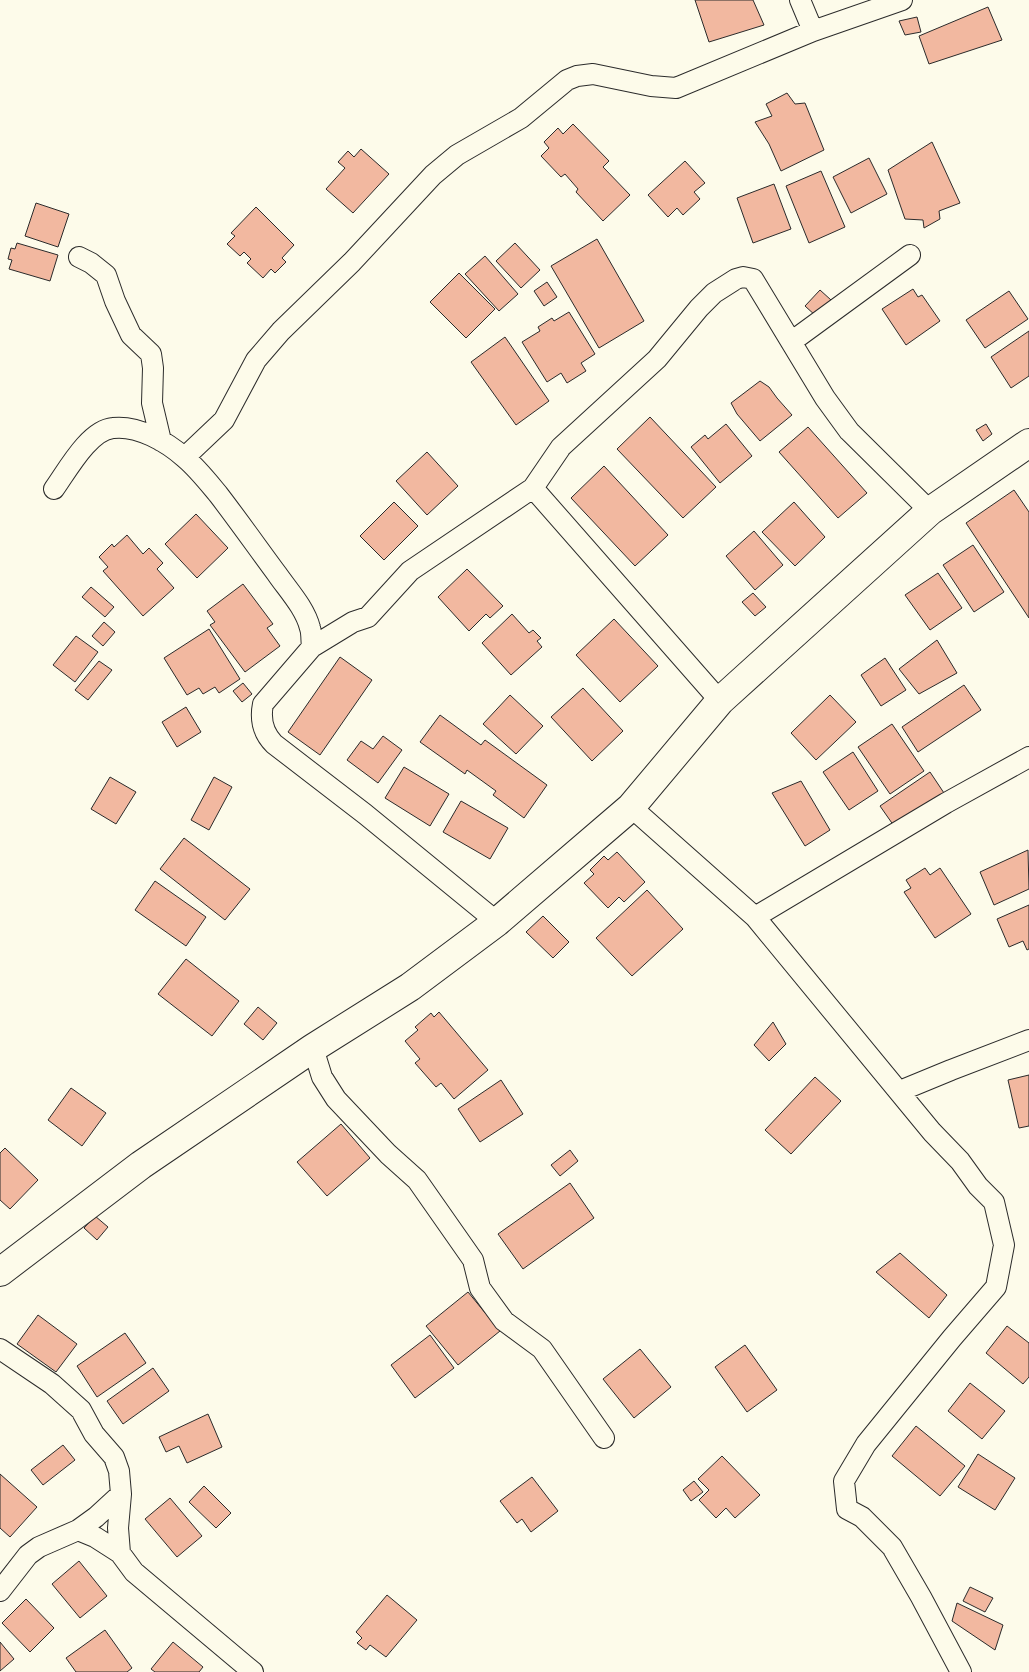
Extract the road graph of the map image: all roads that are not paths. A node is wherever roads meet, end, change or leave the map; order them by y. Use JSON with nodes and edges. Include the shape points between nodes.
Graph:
{"nodes":[{"id":1,"x":800,"y":0,"type":"edge"},
{"id":2,"x":902,"y":0,"type":"edge"},
{"id":3,"x":813,"y":31,"type":"junction"},
{"id":4,"x":910,"y":255,"type":"dead end"},
{"id":5,"x":79,"y":257,"type":"dead end"},
{"id":6,"x":792,"y":342,"type":"junction"},
{"id":7,"x":160,"y":441,"type":"junction"},
{"id":8,"x":1029,"y":443,"type":"edge"},
{"id":9,"x":185,"y":457,"type":"junction"},
{"id":10,"x":534,"y":488,"type":"junction"},
{"id":11,"x":54,"y":489,"type":"dead end"},
{"id":12,"x":930,"y":511,"type":"junction"},
{"id":13,"x":312,"y":647,"type":"junction"},
{"id":14,"x":720,"y":701,"type":"junction"},
{"id":15,"x":1029,"y":757,"type":"edge"},
{"id":16,"x":631,"y":807,"type":"junction"},
{"id":17,"x":755,"y":917,"type":"junction"},
{"id":18,"x":497,"y":922,"type":"junction"},
{"id":19,"x":1029,"y":1040,"type":"edge"},
{"id":20,"x":313,"y":1048,"type":"junction"},
{"id":21,"x":900,"y":1092,"type":"junction"},
{"id":22,"x":0,"y":1272,"type":"edge"},
{"id":23,"x":0,"y":1349,"type":"edge"},
{"id":24,"x":604,"y":1438,"type":"dead end"},
{"id":25,"x":121,"y":1494,"type":"junction"},
{"id":26,"x":78,"y":1530,"type":"junction"},
{"id":27,"x":120,"y":1553,"type":"junction"},
{"id":28,"x":0,"y":1591,"type":"edge"},
{"id":29,"x":253,"y":1672,"type":"edge"},
{"id":30,"x":961,"y":1672,"type":"edge"}],
"edges":[{"from":1,"to":3,"type":"street"},
{"from":2,"to":3,"type":"street"},
{"from":3,"to":9,"type":"street","via":[[676,88],[593,74],[567,80],[521,118],[457,155],[433,175],[352,262],[281,331],[256,360],[224,420]]},
{"from":4,"to":6,"type":"street"},
{"from":5,"to":7,"type":"street","via":[[106,275],[131,335],[151,354],[152,403]]},
{"from":6,"to":10,"type":"street","via":[[753,279],[736,279],[714,293],[657,359],[561,447]]},
{"from":6,"to":12,"type":"street","via":[[849,431]]},
{"from":7,"to":9,"type":"street"},
{"from":7,"to":11,"type":"street","via":[[128,428],[101,432],[87,443]]},
{"from":8,"to":12,"type":"street"},
{"from":9,"to":13,"type":"street","via":[[241,523],[299,605],[310,629]]},
{"from":10,"to":13,"type":"street","via":[[410,571],[368,617],[353,622]]},
{"from":10,"to":14,"type":"street"},
{"from":12,"to":14,"type":"street"},
{"from":13,"to":18,"type":"street","via":[[263,704],[261,714],[267,737]]},
{"from":14,"to":16,"type":"street"},
{"from":15,"to":17,"type":"street"},
{"from":16,"to":17,"type":"street"},
{"from":16,"to":18,"type":"street"},
{"from":17,"to":21,"type":"street"},
{"from":18,"to":20,"type":"street","via":[[410,987]]},
{"from":19,"to":21,"type":"street"},
{"from":20,"to":22,"type":"street","via":[[141,1165]]},
{"from":20,"to":24,"type":"street","via":[[322,1077],[336,1098],[417,1180],[473,1260],[480,1288],[504,1321],[542,1349]]},
{"from":21,"to":30,"type":"street","via":[[994,1202],[1004,1245],[996,1287],[866,1444],[844,1480],[847,1510],[862,1518],[892,1547]]},
{"from":23,"to":25,"type":"street","via":[[52,1384],[81,1410],[94,1434],[114,1457]]},
{"from":25,"to":26,"type":"street"},
{"from":25,"to":27,"type":"street"},
{"from":26,"to":27,"type":"street"},
{"from":26,"to":28,"type":"street","via":[[28,1555]]},
{"from":27,"to":29,"type":"street","via":[[134,1572]]}]}
